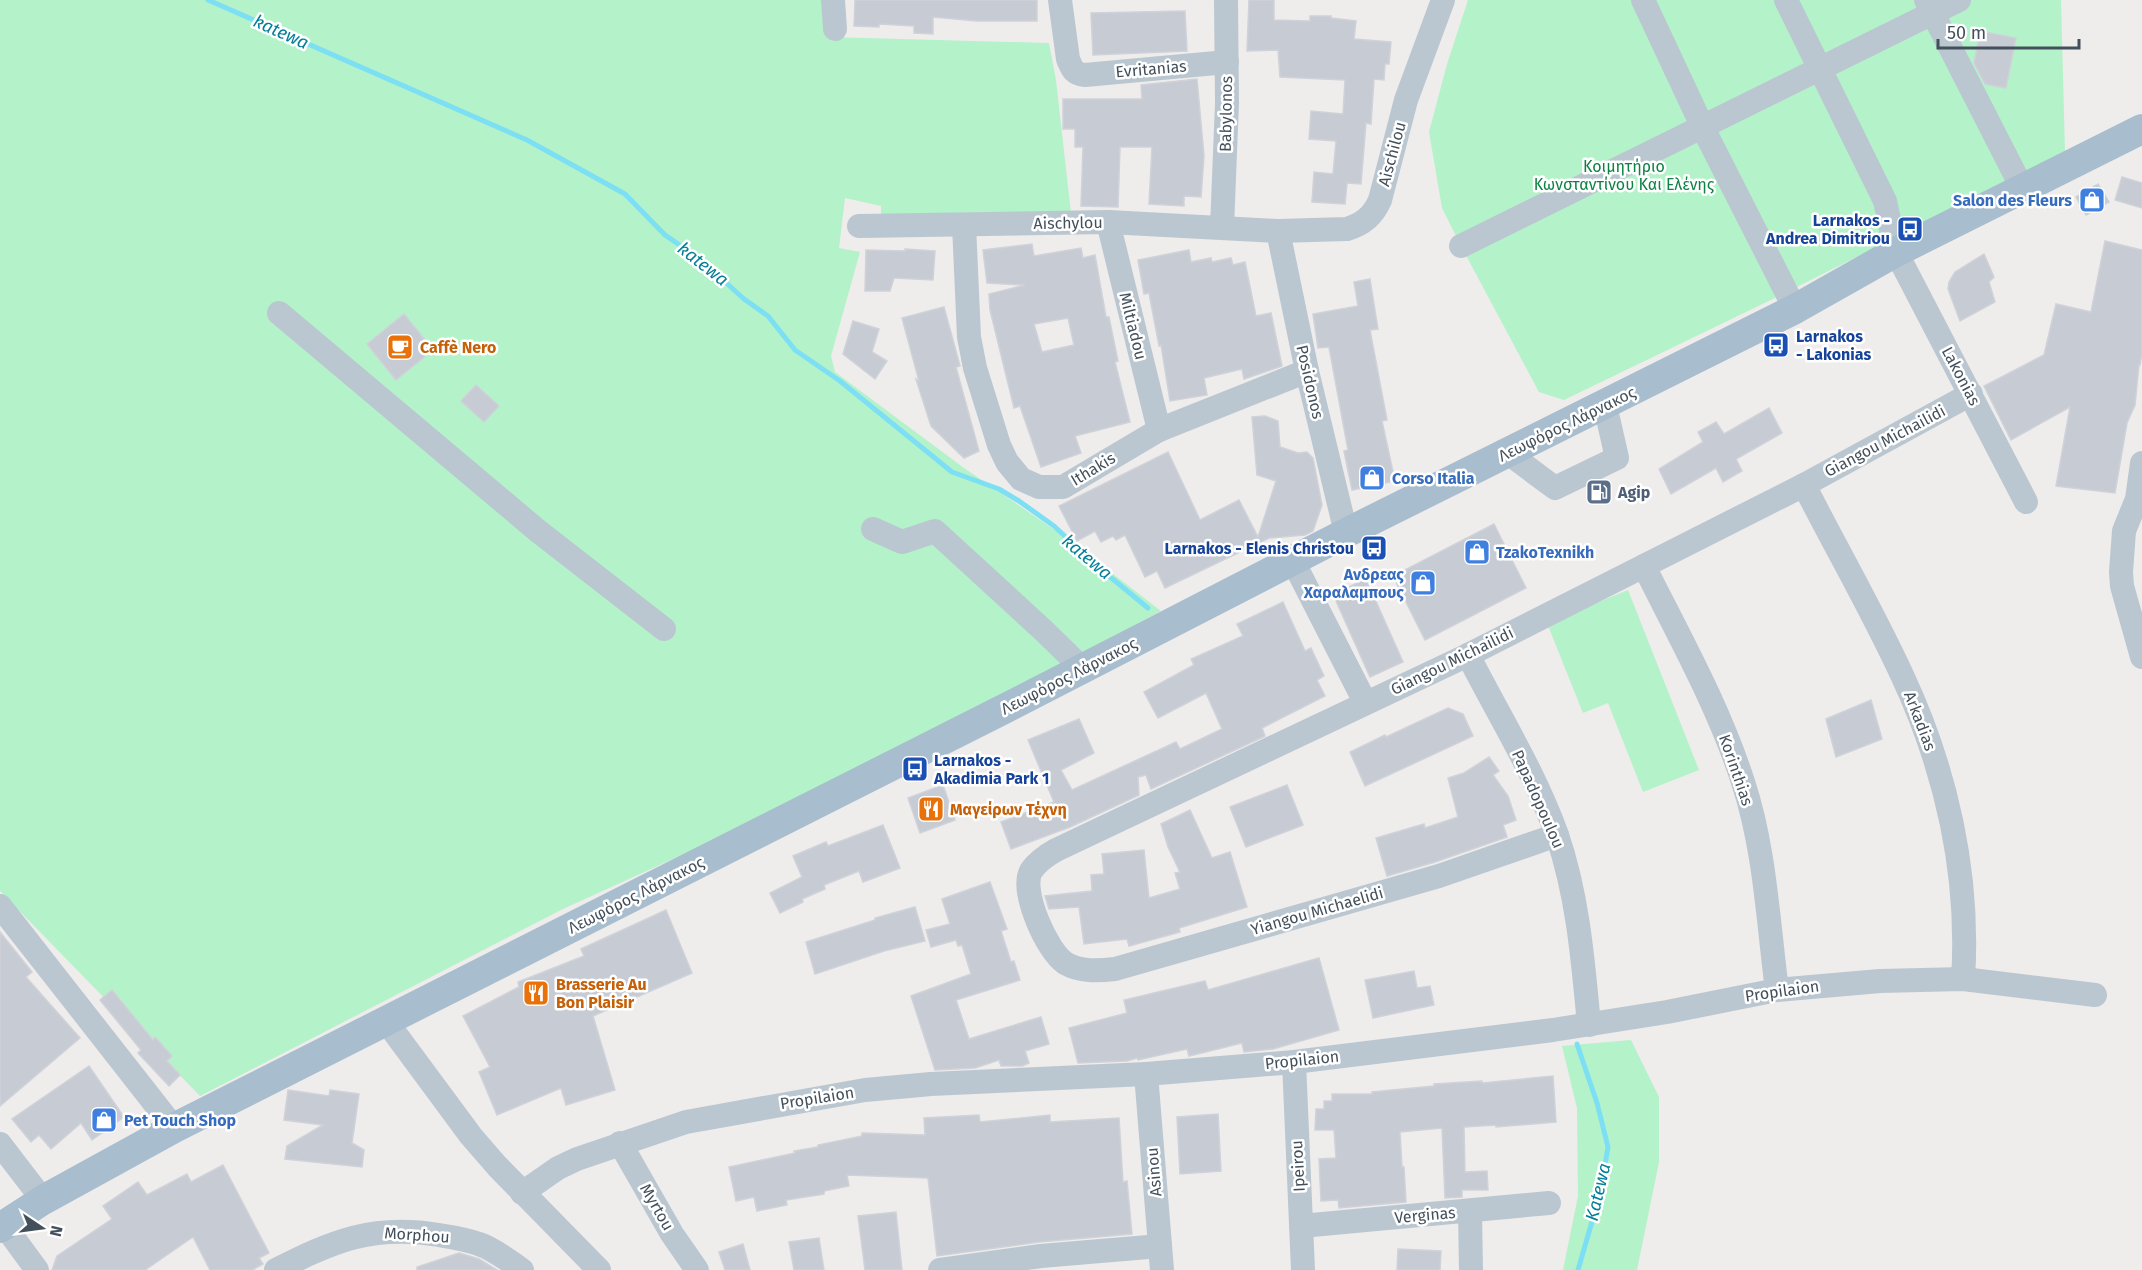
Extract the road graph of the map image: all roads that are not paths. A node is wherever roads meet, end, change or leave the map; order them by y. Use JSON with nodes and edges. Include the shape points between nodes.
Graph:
{"nodes":[{"id":1,"x":833,"y":0,"type":"edge"},
{"id":2,"x":1060,"y":0,"type":"edge"},
{"id":3,"x":1226,"y":0,"type":"edge"},
{"id":4,"x":1443,"y":0,"type":"edge"},
{"id":5,"x":1643,"y":0,"type":"edge"},
{"id":6,"x":1786,"y":0,"type":"edge"},
{"id":7,"x":1959,"y":0,"type":"edge"},
{"id":8,"x":1929,"y":7,"type":"edge"},
{"id":9,"x":835,"y":29,"type":"dead end"},
{"id":10,"x":1227,"y":62,"type":"junction"},
{"id":11,"x":1819,"y":70,"type":"junction"},
{"id":12,"x":1703,"y":128,"type":"junction"},
{"id":13,"x":2142,"y":129,"type":"edge"},
{"id":14,"x":2022,"y":188,"type":"junction"},
{"id":15,"x":1108,"y":222,"type":"junction"},
{"id":16,"x":964,"y":225,"type":"junction"},
{"id":17,"x":858,"y":226,"type":"dead end"},
{"id":18,"x":1222,"y":227,"type":"junction"},
{"id":19,"x":1278,"y":231,"type":"junction"},
{"id":20,"x":1461,"y":246,"type":"dead end"},
{"id":21,"x":1896,"y":252,"type":"junction"},
{"id":22,"x":1795,"y":309,"type":"junction"},
{"id":23,"x":279,"y":313,"type":"dead end"},
{"id":24,"x":1307,"y":371,"type":"junction"},
{"id":25,"x":1971,"y":394,"type":"junction"},
{"id":26,"x":1605,"y":405,"type":"junction"},
{"id":27,"x":1159,"y":430,"type":"junction"},
{"id":28,"x":1508,"y":453,"type":"junction"},
{"id":29,"x":2142,"y":463,"type":"edge"},
{"id":30,"x":1804,"y":485,"type":"junction"},
{"id":31,"x":2026,"y":502,"type":"dead end"},
{"id":32,"x":2139,"y":509,"type":"edge"},
{"id":33,"x":873,"y":530,"type":"dead end"},
{"id":34,"x":1346,"y":533,"type":"junction"},
{"id":35,"x":1293,"y":561,"type":"junction"},
{"id":36,"x":1644,"y":566,"type":"junction"},
{"id":37,"x":2132,"y":572,"type":"edge"},
{"id":38,"x":664,"y":629,"type":"dead end"},
{"id":39,"x":1468,"y":655,"type":"junction"},
{"id":40,"x":2142,"y":657,"type":"edge"},
{"id":41,"x":1083,"y":669,"type":"junction"},
{"id":42,"x":1365,"y":702,"type":"junction"},
{"id":43,"x":1557,"y":836,"type":"junction"},
{"id":44,"x":0,"y":906,"type":"edge"},
{"id":45,"x":1074,"y":967,"type":"joint"},
{"id":46,"x":1963,"y":979,"type":"junction"},
{"id":47,"x":1777,"y":990,"type":"junction"},
{"id":48,"x":2095,"y":995,"type":"dead end"},
{"id":49,"x":386,"y":1021,"type":"junction"},
{"id":50,"x":1589,"y":1025,"type":"junction"},
{"id":51,"x":1294,"y":1062,"type":"junction"},
{"id":52,"x":1146,"y":1074,"type":"junction"},
{"id":53,"x":174,"y":1128,"type":"junction"},
{"id":54,"x":620,"y":1143,"type":"junction"},
{"id":55,"x":0,"y":1144,"type":"edge"},
{"id":56,"x":522,"y":1193,"type":"junction"},
{"id":57,"x":43,"y":1200,"type":"junction"},
{"id":58,"x":1549,"y":1203,"type":"dead end"},
{"id":59,"x":1470,"y":1211,"type":"junction"},
{"id":60,"x":2,"y":1226,"type":"edge"},
{"id":61,"x":1301,"y":1226,"type":"junction"},
{"id":62,"x":1160,"y":1246,"type":"junction"},
{"id":63,"x":37,"y":1270,"type":"edge"},
{"id":64,"x":276,"y":1270,"type":"edge"},
{"id":65,"x":522,"y":1270,"type":"edge"},
{"id":66,"x":599,"y":1270,"type":"edge"},
{"id":67,"x":697,"y":1270,"type":"edge"},
{"id":68,"x":940,"y":1270,"type":"edge"},
{"id":69,"x":1162,"y":1270,"type":"edge"},
{"id":70,"x":1303,"y":1270,"type":"edge"},
{"id":71,"x":1470,"y":1270,"type":"edge"}],
"edges":[{"from":1,"to":9,"type":"street"},
{"from":2,"to":10,"type":"street","name":"Evritanias","via":[[1068,59],[1075,73]]},
{"from":3,"to":10,"type":"street","name":"Babylonos"},
{"from":4,"to":19,"type":"street","name":"Aischilou","via":[[1406,100],[1375,211],[1347,229]]},
{"from":5,"to":12,"type":"street"},
{"from":6,"to":11,"type":"street","name":"Lakonias"},
{"from":7,"to":8,"type":"street"},
{"from":8,"to":11,"type":"street"},
{"from":8,"to":14,"type":"street"},
{"from":10,"to":18,"type":"street","name":"Babylonos"},
{"from":11,"to":12,"type":"street"},
{"from":11,"to":21,"type":"street","name":"Lakonias","via":[[1885,201]]},
{"from":12,"to":20,"type":"street"},
{"from":12,"to":22,"type":"street"},
{"from":13,"to":14,"type":"main road","name":"Λεωφόρος Λάρνακος"},
{"from":14,"to":21,"type":"main road","name":"Λεωφόρος Λάρνακος"},
{"from":15,"to":16,"type":"street","name":"Aischylou"},
{"from":15,"to":18,"type":"street","name":"Aischylou"},
{"from":15,"to":27,"type":"street","name":"Miltiadou"},
{"from":16,"to":17,"type":"street","name":"Aischylou"},
{"from":16,"to":27,"type":"street","name":"Ithakis","via":[[969,337],[975,368],[999,445],[1016,475],[1039,487],[1063,487]]},
{"from":18,"to":19,"type":"street","name":"Aischylou"},
{"from":19,"to":24,"type":"street","name":"Posidonos"},
{"from":21,"to":22,"type":"main road","name":"Λεωφόρος Λάρνακος"},
{"from":21,"to":25,"type":"street","name":"Lakonias"},
{"from":22,"to":26,"type":"main road","name":"Λεωφόρος Λάρνακος"},
{"from":23,"to":38,"type":"street","via":[[538,531]]},
{"from":24,"to":27,"type":"street","name":"Ithakis"},
{"from":24,"to":34,"type":"street","name":"Posidonos"},
{"from":25,"to":30,"type":"street","name":"Giangou Michailidi"},
{"from":25,"to":31,"type":"street","name":"Lakonias"},
{"from":26,"to":28,"type":"main road","name":"Λεωφόρος Λάρνακος"},
{"from":26,"to":28,"type":"street","via":[[1617,458],[1555,488]]},
{"from":28,"to":34,"type":"main road","name":"Λεωφόρος Λάρνακος"},
{"from":29,"to":32,"type":"street"},
{"from":30,"to":36,"type":"street","name":"Giangou Michailidi"},
{"from":30,"to":46,"type":"street","name":"Arkadias","via":[[1902,675],[1942,782],[1960,877]]},
{"from":32,"to":37,"type":"street","via":[[2124,531]]},
{"from":33,"to":41,"type":"street","via":[[902,542],[935,531]]},
{"from":34,"to":35,"type":"main road","name":"Λεωφόρος Λάρνακος"},
{"from":35,"to":41,"type":"main road","name":"Λεωφόρος Λάρνακος"},
{"from":35,"to":42,"type":"street"},
{"from":36,"to":39,"type":"street","name":"Giangou Michailidi"},
{"from":36,"to":47,"type":"street","name":"Korinthias","via":[[1703,684],[1743,781],[1761,864]]},
{"from":37,"to":40,"type":"street","via":[[2122,586]]},
{"from":39,"to":42,"type":"street","name":"Giangou Michailidi"},
{"from":39,"to":43,"type":"street","name":"Papadopoulou","via":[[1537,788]]},
{"from":41,"to":49,"type":"main road","name":"Λεωφόρος Λάρνακος"},
{"from":42,"to":45,"type":"street","name":"Giangou Michailidi","via":[[1056,850],[1037,864],[1028,879],[1030,899],[1049,945]]},
{"from":43,"to":45,"type":"street","name":"Yiangou Michaelidi","via":[[1439,876],[1115,969],[1088,971]]},
{"from":43,"to":50,"type":"street","name":"Papadopoulou","via":[[1578,924]]},
{"from":44,"to":53,"type":"street"},
{"from":46,"to":47,"type":"street","name":"Propilaion"},
{"from":46,"to":48,"type":"street","name":"Propilaion"},
{"from":47,"to":50,"type":"street","name":"Propilaion"},
{"from":49,"to":53,"type":"main road","name":"Λεωφόρος Λάρνακος"},
{"from":49,"to":56,"type":"street","via":[[471,1136]]},
{"from":50,"to":51,"type":"street","name":"Propilaion"},
{"from":51,"to":52,"type":"street","name":"Propilaion"},
{"from":51,"to":61,"type":"street","name":"Ipeirou"},
{"from":52,"to":54,"type":"street","name":"Propilaion","via":[[865,1090],[686,1122]]},
{"from":52,"to":62,"type":"street","name":"Asinou"},
{"from":53,"to":57,"type":"main road","name":"Λεωφόρος Λάρνακος"},
{"from":54,"to":56,"type":"street","name":"Propilaion","via":[[558,1168]]},
{"from":54,"to":67,"type":"street","name":"Myrtou"},
{"from":55,"to":57,"type":"street"},
{"from":56,"to":66,"type":"street"},
{"from":57,"to":60,"type":"main road","name":"Λεωφόρος Λάρνακος"},
{"from":58,"to":59,"type":"street","name":"Verginas"},
{"from":59,"to":61,"type":"street","name":"Verginas"},
{"from":59,"to":71,"type":"street"},
{"from":60,"to":63,"type":"street"},
{"from":61,"to":70,"type":"street","name":"Ipeirou"},
{"from":62,"to":68,"type":"street"},
{"from":62,"to":69,"type":"street","name":"Asinou"},
{"from":64,"to":65,"type":"street","name":"Morphou","via":[[348,1238],[392,1231],[462,1238],[481,1244]]}]}
